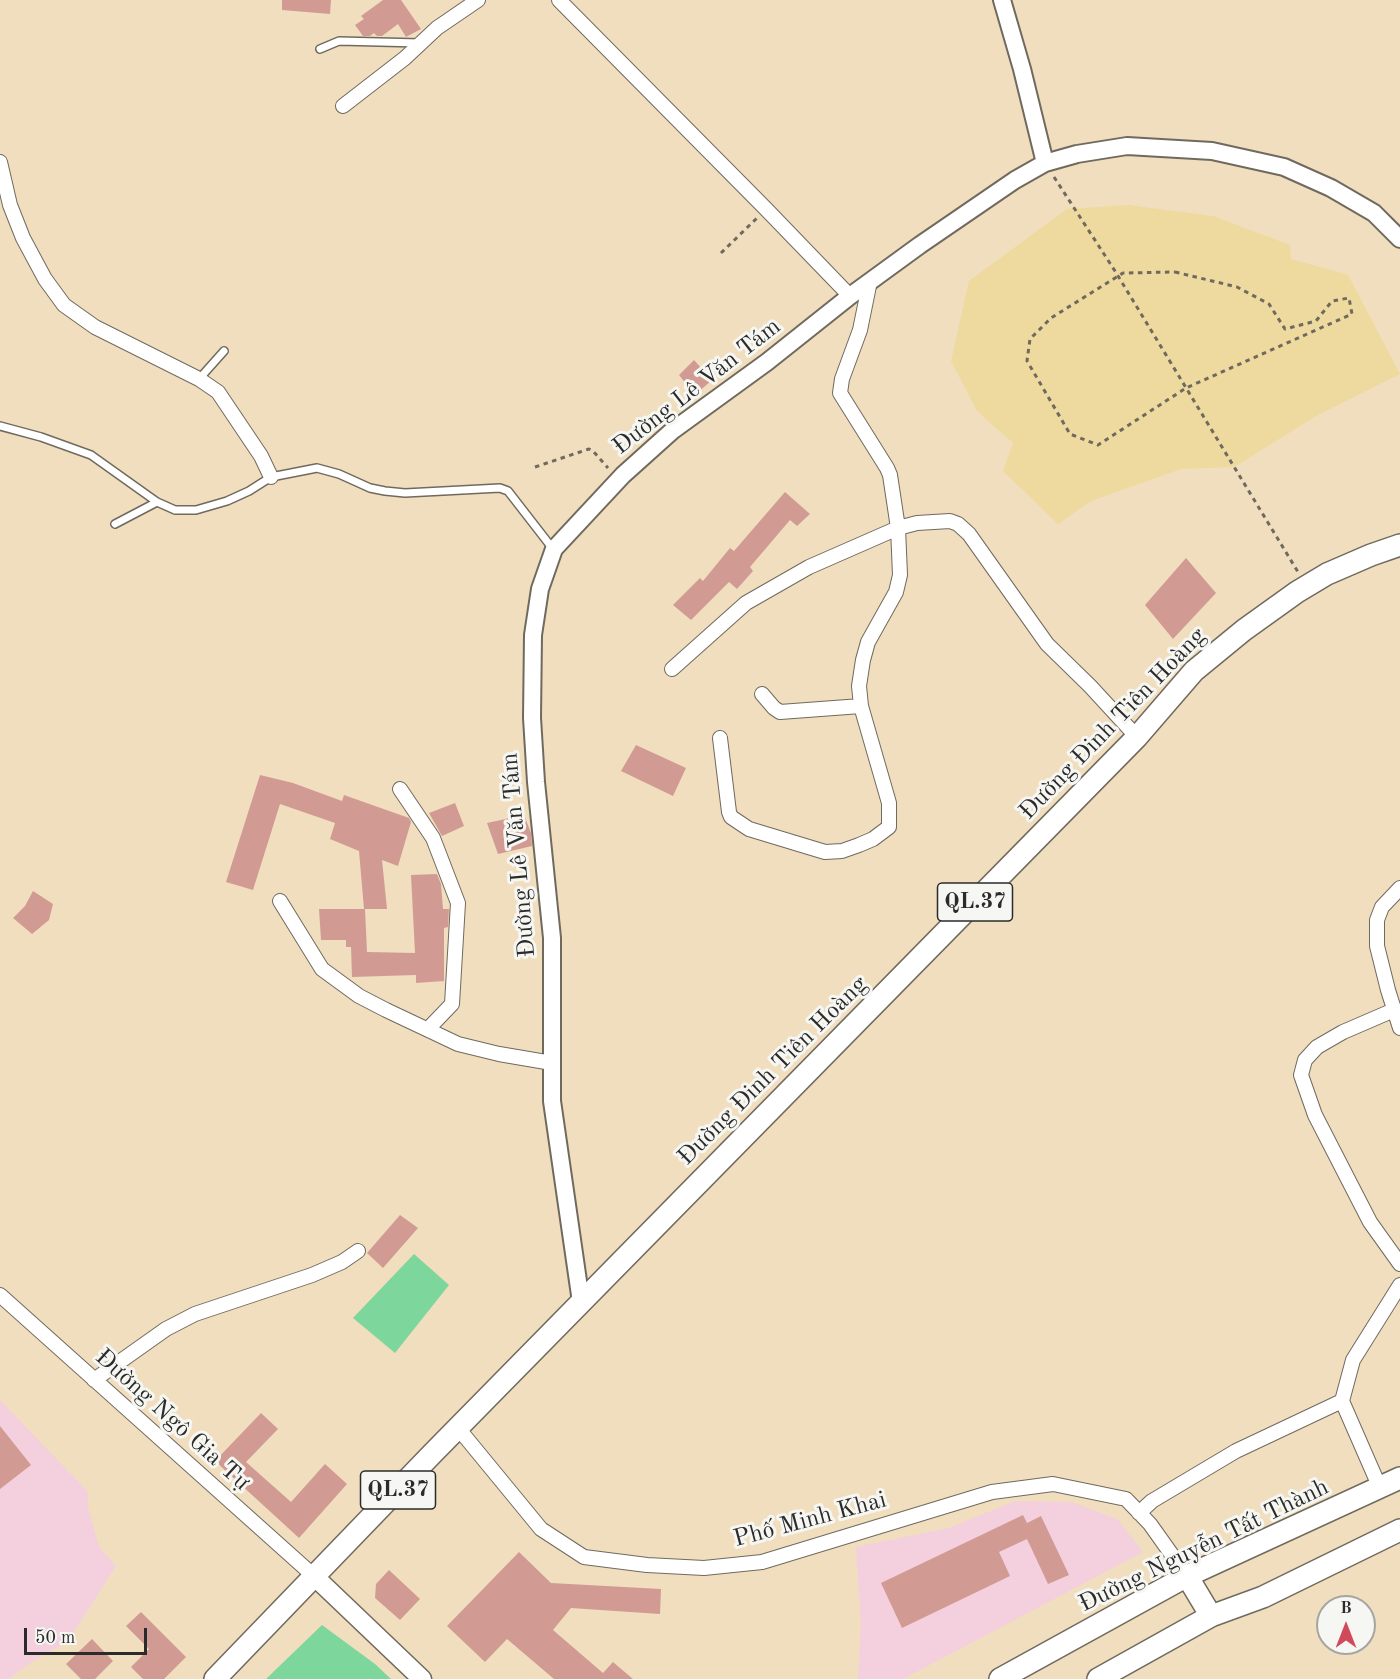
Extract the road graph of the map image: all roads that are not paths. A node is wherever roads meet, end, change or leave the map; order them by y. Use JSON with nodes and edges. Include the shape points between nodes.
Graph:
{"nodes":[{"id":1,"x":478,"y":0,"type":"edge"},
{"id":2,"x":559,"y":0,"type":"edge"},
{"id":3,"x":1002,"y":0,"type":"edge"},
{"id":4,"x":422,"y":43,"type":"junction"},
{"id":5,"x":320,"y":49,"type":"dead end"},
{"id":6,"x":343,"y":106,"type":"dead end"},
{"id":7,"x":0,"y":162,"type":"edge"},
{"id":8,"x":1045,"y":163,"type":"junction"},
{"id":9,"x":1400,"y":239,"type":"edge"},
{"id":10,"x":870,"y":281,"type":"junction"},
{"id":11,"x":850,"y":296,"type":"junction"},
{"id":12,"x":224,"y":351,"type":"dead end"},
{"id":13,"x":199,"y":379,"type":"junction"},
{"id":14,"x":0,"y":426,"type":"edge"},
{"id":15,"x":271,"y":477,"type":"junction"},
{"id":16,"x":157,"y":502,"type":"junction"},
{"id":17,"x":115,"y":524,"type":"dead end"},
{"id":18,"x":898,"y":528,"type":"junction"},
{"id":19,"x":1400,"y":545,"type":"edge"},
{"id":20,"x":554,"y":549,"type":"junction"},
{"id":21,"x":672,"y":669,"type":"dead end"},
{"id":22,"x":762,"y":694,"type":"dead end"},
{"id":23,"x":861,"y":706,"type":"junction"},
{"id":24,"x":1137,"y":737,"type":"junction"},
{"id":25,"x":720,"y":738,"type":"dead end"},
{"id":26,"x":400,"y":789,"type":"dead end"},
{"id":27,"x":1400,"y":888,"type":"edge"},
{"id":28,"x":280,"y":902,"type":"dead end"},
{"id":29,"x":1394,"y":1010,"type":"junction"},
{"id":30,"x":1400,"y":1028,"type":"edge"},
{"id":31,"x":428,"y":1029,"type":"junction"},
{"id":32,"x":552,"y":1063,"type":"junction"},
{"id":33,"x":358,"y":1251,"type":"dead end"},
{"id":34,"x":1400,"y":1264,"type":"edge"},
{"id":35,"x":1400,"y":1285,"type":"edge"},
{"id":36,"x":0,"y":1295,"type":"edge"},
{"id":37,"x":581,"y":1302,"type":"junction"},
{"id":38,"x":94,"y":1380,"type":"junction"},
{"id":39,"x":1342,"y":1401,"type":"junction"},
{"id":40,"x":458,"y":1428,"type":"junction"},
{"id":41,"x":1400,"y":1478,"type":"edge"},
{"id":42,"x":1380,"y":1488,"type":"junction"},
{"id":43,"x":1139,"y":1513,"type":"junction"},
{"id":44,"x":1400,"y":1530,"type":"edge"},
{"id":45,"x":1187,"y":1576,"type":"junction"},
{"id":46,"x":315,"y":1577,"type":"junction"},
{"id":47,"x":1210,"y":1616,"type":"junction"},
{"id":48,"x":215,"y":1679,"type":"edge"},
{"id":49,"x":422,"y":1679,"type":"edge"},
{"id":50,"x":1000,"y":1679,"type":"edge"},
{"id":51,"x":1098,"y":1679,"type":"edge"}],
"edges":[{"from":1,"to":4,"type":"street"},
{"from":2,"to":11,"type":"street"},
{"from":3,"to":8,"type":"street"},
{"from":4,"to":5,"type":"lane","via":[[339,41]]},
{"from":4,"to":6,"type":"street"},
{"from":7,"to":13,"type":"street","via":[[23,238],[64,305],[95,327]]},
{"from":8,"to":9,"type":"street","name":"Đường Lê Văn Tám","via":[[1127,146],[1212,151],[1284,167],[1331,188],[1374,213]]},
{"from":8,"to":10,"type":"street","name":"Đường Lê Văn Tám"},
{"from":10,"to":11,"type":"street","name":"Đường Lê Văn Tám"},
{"from":10,"to":18,"type":"street","via":[[860,330],[840,393],[887,468]]},
{"from":11,"to":20,"type":"street","name":"Đường Lê Văn Tám","via":[[672,431]]},
{"from":12,"to":13,"type":"lane"},
{"from":13,"to":15,"type":"street","via":[[218,392],[230,408]]},
{"from":14,"to":16,"type":"lane","via":[[91,455]]},
{"from":15,"to":16,"type":"lane","via":[[227,501],[196,510],[175,510]]},
{"from":15,"to":20,"type":"lane","via":[[317,468],[385,491],[500,488],[508,491]]},
{"from":16,"to":17,"type":"lane"},
{"from":18,"to":21,"type":"street","via":[[770,588],[746,603]]},
{"from":18,"to":23,"type":"street","via":[[900,575],[896,592],[868,642],[859,686]]},
{"from":18,"to":24,"type":"street","via":[[932,521],[964,528],[1047,644]]},
{"from":19,"to":24,"type":"main road","name":"Đường Đinh Tiên Hoàng","number":"QL.37","via":[[1327,574],[1244,630],[1194,671]]},
{"from":20,"to":32,"type":"street","name":"Đường Lê Văn Tám","via":[[540,589],[533,635],[532,718],[552,938]]},
{"from":22,"to":23,"type":"street","via":[[780,712]]},
{"from":23,"to":25,"type":"street","via":[[889,803],[889,827],[873,839],[842,851],[825,852],[749,829],[731,817]]},
{"from":24,"to":37,"type":"main road","name":"Đường Đinh Tiên Hoàng","number":"QL.37"},
{"from":26,"to":31,"type":"street","via":[[433,838],[458,903],[452,1004]]},
{"from":27,"to":29,"type":"street","via":[[1382,907],[1377,920],[1377,946]]},
{"from":28,"to":31,"type":"street","via":[[322,969],[359,996]]},
{"from":29,"to":30,"type":"street"},
{"from":29,"to":34,"type":"street","via":[[1317,1047],[1305,1060],[1300,1075],[1315,1115],[1370,1222]]},
{"from":31,"to":32,"type":"street","via":[[458,1044]]},
{"from":32,"to":37,"type":"street","name":"Đường Lê Văn Tám","via":[[552,1101]]},
{"from":33,"to":38,"type":"street","via":[[312,1275],[195,1314],[166,1329]]},
{"from":35,"to":39,"type":"street","via":[[1353,1360]]},
{"from":36,"to":38,"type":"street","name":"Đường Ngô Gia Tự"},
{"from":37,"to":40,"type":"main road","name":"Đường Đinh Tiên Hoàng","number":"QL.37"},
{"from":38,"to":46,"type":"street","name":"Đường Ngô Gia Tự"},
{"from":39,"to":42,"type":"street"},
{"from":39,"to":43,"type":"street","via":[[1236,1451],[1152,1501]]},
{"from":40,"to":43,"type":"street","name":"Phố Minh Khai","via":[[541,1529],[584,1557],[647,1565],[704,1568],[762,1562],[992,1492],[1053,1484],[1126,1499]]},
{"from":40,"to":46,"type":"main road","name":"Đường Đinh Tiên Hoàng","number":"QL.37"},
{"from":41,"to":42,"type":"main road","name":"Đường Nguyễn Tất Thành"},
{"from":42,"to":45,"type":"main road","name":"Đường Nguyễn Tất Thành"},
{"from":43,"to":45,"type":"street","name":"Phố Minh Khai"},
{"from":44,"to":47,"type":"main road","via":[[1263,1597]]},
{"from":45,"to":47,"type":"main road"},
{"from":45,"to":50,"type":"main road","name":"Đường Nguyễn Tất Thành"},
{"from":46,"to":48,"type":"main road","name":"Đường Đinh Tiên Hoàng","number":"QL.37"},
{"from":46,"to":49,"type":"main road"},
{"from":47,"to":51,"type":"main road"}]}
